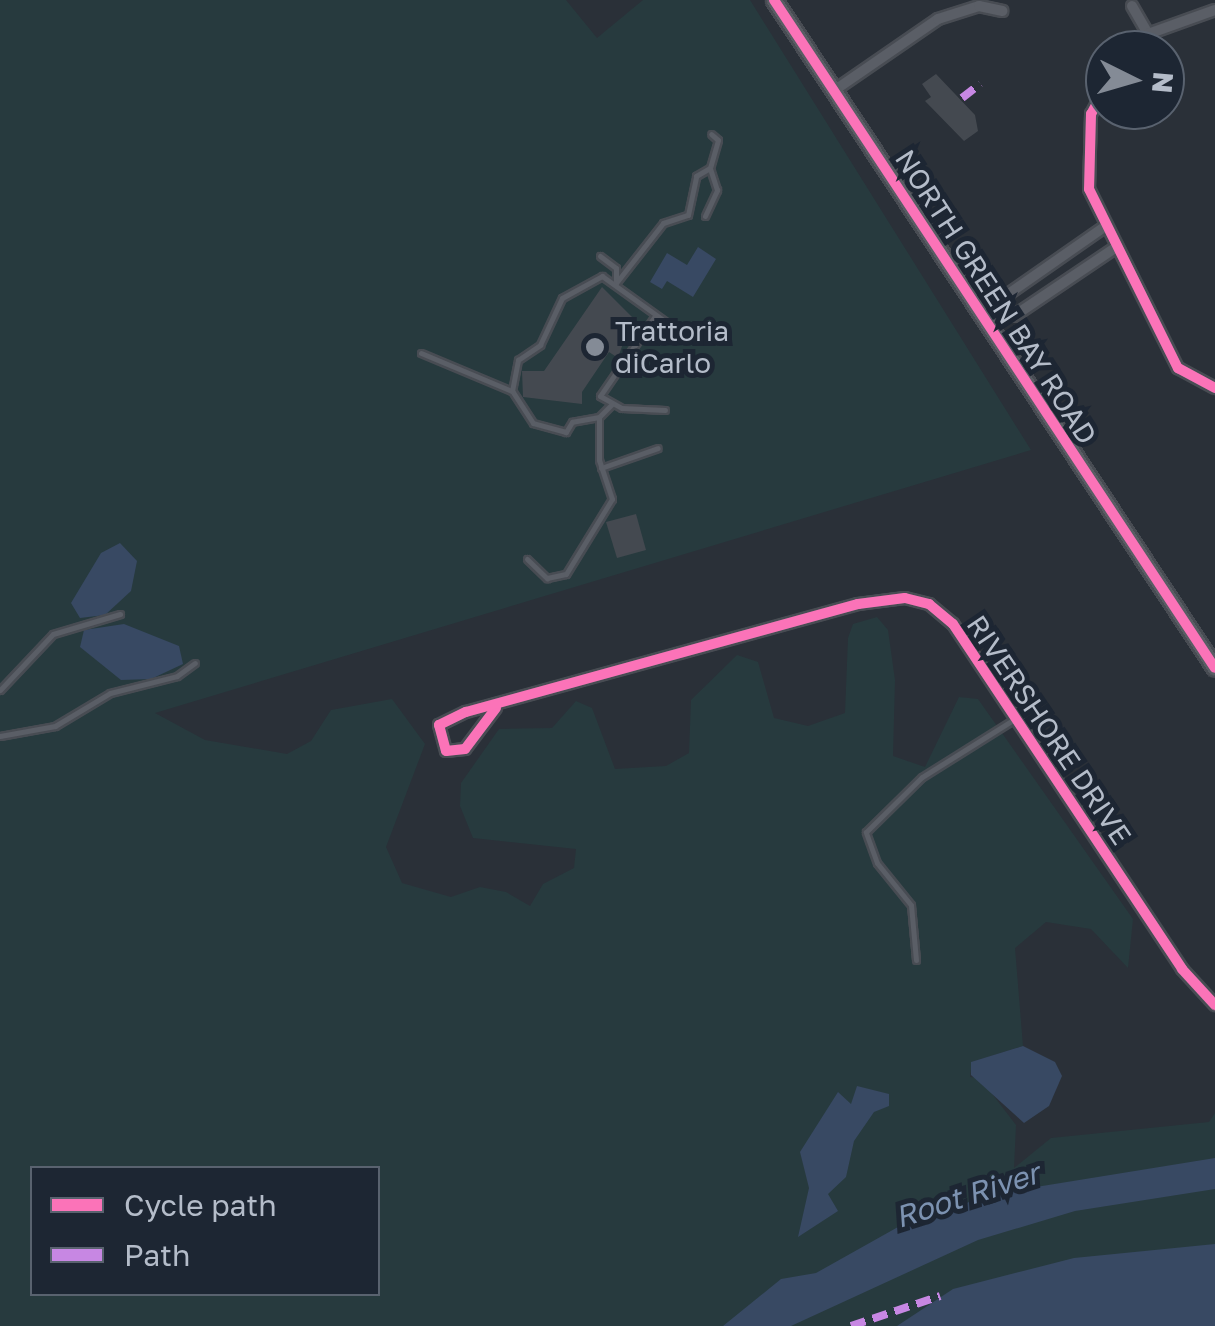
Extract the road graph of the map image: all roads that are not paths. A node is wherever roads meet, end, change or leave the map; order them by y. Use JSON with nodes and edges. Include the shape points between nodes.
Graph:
{"nodes":[{"id":1,"x":774,"y":0,"type":"edge"},
{"id":2,"x":1132,"y":6,"type":"dead end"},
{"id":3,"x":1215,"y":10,"type":"edge"},
{"id":4,"x":1002,"y":11,"type":"dead end"},
{"id":5,"x":1146,"y":30,"type":"edge"},
{"id":6,"x":1159,"y":30,"type":"edge"},
{"id":7,"x":834,"y":90,"type":"junction"},
{"id":8,"x":1089,"y":130,"type":"edge"},
{"id":9,"x":711,"y":134,"type":"dead end"},
{"id":10,"x":710,"y":168,"type":"junction"},
{"id":11,"x":704,"y":216,"type":"dead end"},
{"id":12,"x":1103,"y":228,"type":"junction"},
{"id":13,"x":1115,"y":248,"type":"junction"},
{"id":14,"x":600,"y":256,"type":"dead end"},
{"id":15,"x":616,"y":283,"type":"junction"},
{"id":16,"x":993,"y":315,"type":"junction"},
{"id":17,"x":655,"y":316,"type":"junction"},
{"id":18,"x":680,"y":332,"type":"dead end"},
{"id":19,"x":421,"y":353,"type":"dead end"},
{"id":20,"x":1215,"y":388,"type":"edge"},
{"id":21,"x":512,"y":391,"type":"junction"},
{"id":22,"x":612,"y":404,"type":"junction"},
{"id":23,"x":666,"y":410,"type":"dead end"},
{"id":24,"x":599,"y":417,"type":"junction"},
{"id":25,"x":658,"y":448,"type":"dead end"},
{"id":26,"x":601,"y":468,"type":"junction"},
{"id":27,"x":526,"y":560,"type":"dead end"},
{"id":28,"x":120,"y":614,"type":"dead end"},
{"id":29,"x":195,"y":664,"type":"dead end"},
{"id":30,"x":1215,"y":668,"type":"edge"},
{"id":31,"x":0,"y":690,"type":"edge"},
{"id":32,"x":496,"y":708,"type":"junction"},
{"id":33,"x":1016,"y":718,"type":"junction"},
{"id":34,"x":0,"y":736,"type":"edge"},
{"id":35,"x":916,"y":960,"type":"dead end"},
{"id":36,"x":1215,"y":1005,"type":"edge"}],
"edges":[{"from":1,"to":7,"type":"street","name":"NORTH GREEN BAY ROAD"},
{"from":2,"to":5,"type":"street"},
{"from":3,"to":6,"type":"street"},
{"from":4,"to":7,"type":"street","via":[[980,6],[938,19]]},
{"from":7,"to":16,"type":"street","name":"NORTH GREEN BAY ROAD"},
{"from":8,"to":12,"type":"street","via":[[1085,158]]},
{"from":9,"to":10,"type":"lane","via":[[718,143]]},
{"from":10,"to":11,"type":"lane","via":[[717,190]]},
{"from":10,"to":15,"type":"lane","via":[[696,176],[688,214],[662,222]]},
{"from":12,"to":13,"type":"street"},
{"from":12,"to":16,"type":"street","via":[[1004,297]]},
{"from":13,"to":16,"type":"street","via":[[1014,316]]},
{"from":13,"to":20,"type":"street","via":[[1178,368]]},
{"from":14,"to":15,"type":"lane","via":[[616,268]]},
{"from":15,"to":17,"type":"lane","via":[[619,294]]},
{"from":15,"to":21,"type":"lane","via":[[592,277],[562,298],[540,345],[518,360]]},
{"from":16,"to":30,"type":"street","name":"NORTH GREEN BAY ROAD"},
{"from":17,"to":18,"type":"lane"},
{"from":17,"to":22,"type":"lane","via":[[600,396]]},
{"from":19,"to":21,"type":"lane"},
{"from":21,"to":24,"type":"lane","via":[[542,427],[566,432],[572,422]]},
{"from":22,"to":23,"type":"lane"},
{"from":22,"to":24,"type":"lane"},
{"from":24,"to":26,"type":"lane"},
{"from":25,"to":26,"type":"lane"},
{"from":26,"to":27,"type":"lane","via":[[612,499],[573,568],[547,578]]},
{"from":28,"to":31,"type":"lane","via":[[54,634]]},
{"from":29,"to":34,"type":"lane","via":[[177,676],[110,693],[56,726]]},
{"from":32,"to":32,"type":"street","name":"RIVERSHORE DRIVE","via":[[439,724],[446,751],[464,748]]},
{"from":32,"to":33,"type":"street","name":"RIVERSHORE DRIVE","via":[[858,604],[906,598],[953,624]]},
{"from":33,"to":35,"type":"lane","via":[[899,795],[866,832],[877,863],[911,905]]},
{"from":33,"to":36,"type":"street","name":"RIVERSHORE DRIVE","via":[[1182,968]]}]}
